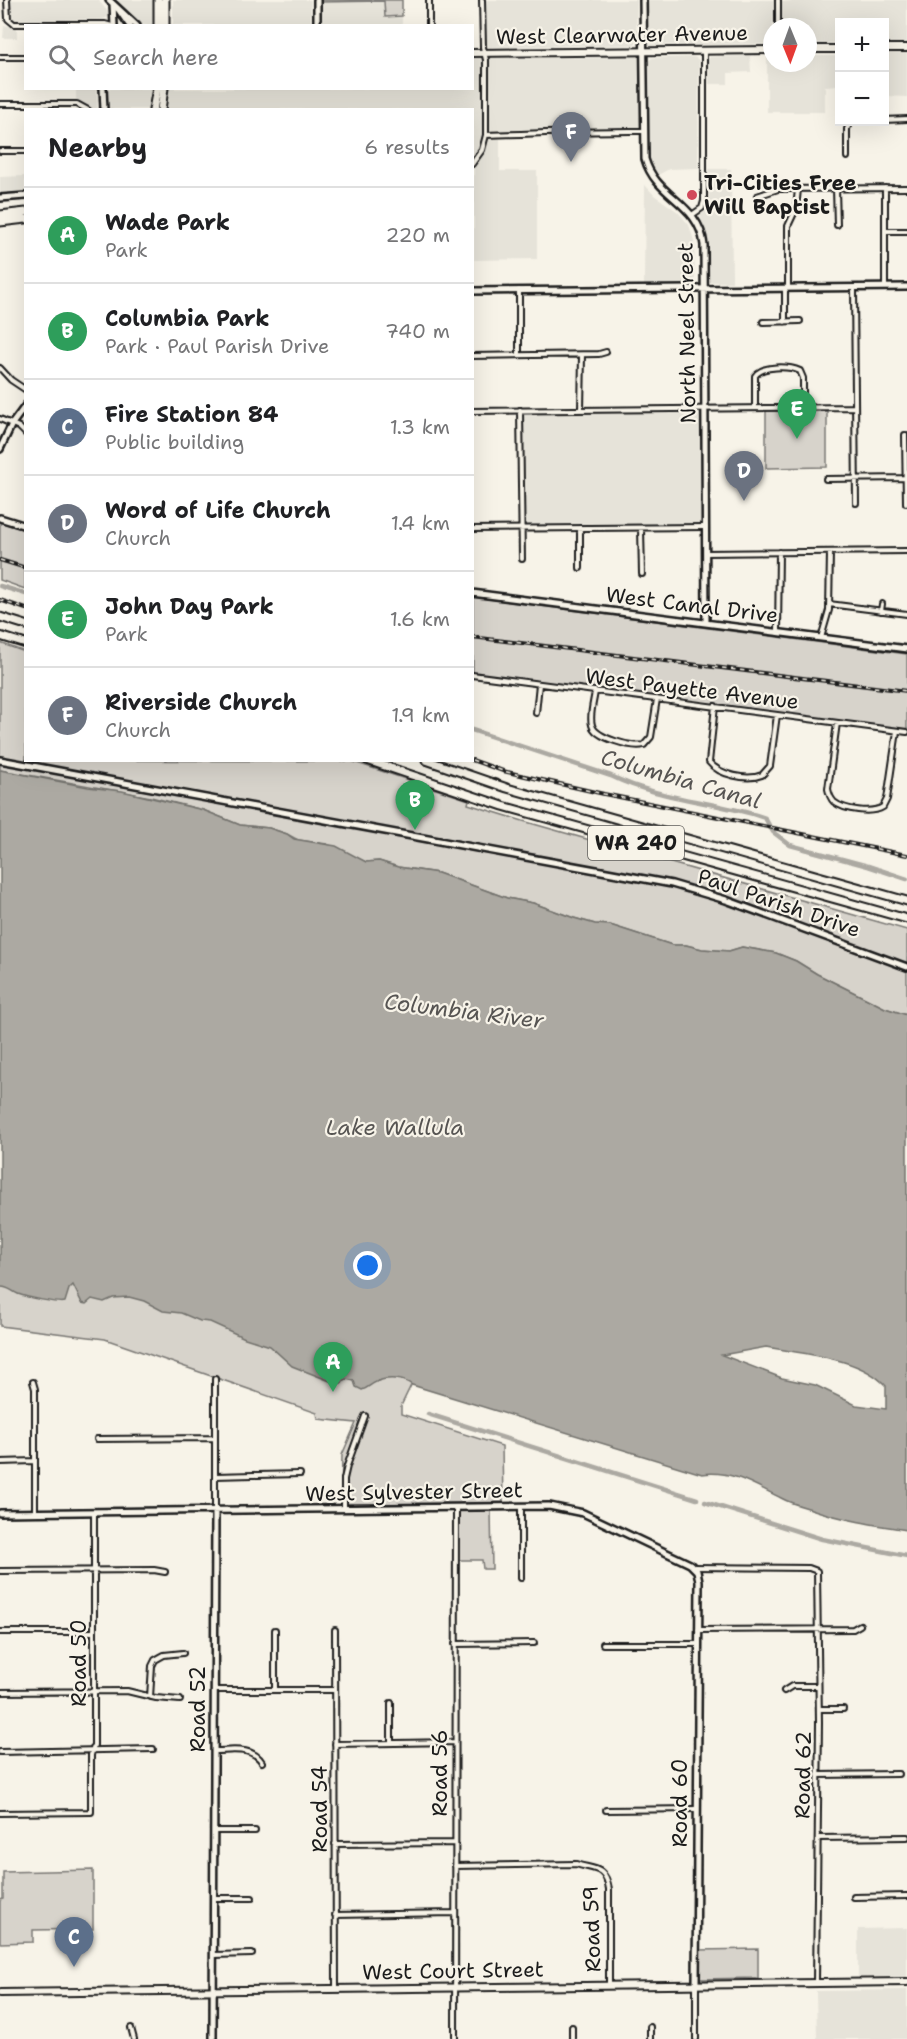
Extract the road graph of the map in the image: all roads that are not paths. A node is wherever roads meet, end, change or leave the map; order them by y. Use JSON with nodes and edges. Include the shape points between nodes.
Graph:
{"nodes":[{"id":1,"x":7,"y":0,"type":"edge"},
{"id":2,"x":158,"y":0,"type":"edge"},
{"id":3,"x":165,"y":0,"type":"edge"},
{"id":4,"x":317,"y":0,"type":"edge"},
{"id":5,"x":429,"y":0,"type":"edge"},
{"id":6,"x":482,"y":0,"type":"edge"},
{"id":7,"x":643,"y":0,"type":"edge"},
{"id":8,"x":778,"y":0,"type":"edge"},
{"id":9,"x":113,"y":4,"type":"edge"},
{"id":10,"x":126,"y":17,"type":"junction"},
{"id":11,"x":778,"y":18,"type":"edge"},
{"id":12,"x":114,"y":24,"type":"edge"},
{"id":13,"x":117,"y":24,"type":"edge"},
{"id":14,"x":129,"y":24,"type":"edge"},
{"id":15,"x":135,"y":24,"type":"edge"},
{"id":16,"x":157,"y":24,"type":"edge"},
{"id":17,"x":165,"y":24,"type":"edge"},
{"id":18,"x":317,"y":24,"type":"edge"},
{"id":19,"x":429,"y":24,"type":"edge"},
{"id":20,"x":24,"y":25,"type":"edge"},
{"id":21,"x":889,"y":48,"type":"edge"},
{"id":22,"x":907,"y":48,"type":"edge"},
{"id":23,"x":817,"y":49,"type":"edge"},
{"id":24,"x":835,"y":49,"type":"edge"},
{"id":25,"x":704,"y":50,"type":"junction"},
{"id":26,"x":763,"y":50,"type":"edge"},
{"id":27,"x":643,"y":51,"type":"junction"},
{"id":28,"x":484,"y":52,"type":"junction"},
{"id":29,"x":474,"y":53,"type":"edge"},
{"id":30,"x":0,"y":57,"type":"edge"},
{"id":31,"x":24,"y":57,"type":"edge"},
{"id":32,"x":104,"y":90,"type":"edge"},
{"id":33,"x":157,"y":90,"type":"edge"},
{"id":34,"x":165,"y":90,"type":"edge"},
{"id":35,"x":0,"y":104,"type":"edge"},
{"id":36,"x":84,"y":108,"type":"edge"},
{"id":37,"x":104,"y":108,"type":"edge"},
{"id":38,"x":153,"y":108,"type":"edge"},
{"id":39,"x":161,"y":108,"type":"edge"},
{"id":40,"x":907,"y":119,"type":"edge"},
{"id":41,"x":889,"y":120,"type":"edge"},
{"id":42,"x":849,"y":126,"type":"edge"},
{"id":43,"x":644,"y":130,"type":"junction"},
{"id":44,"x":486,"y":135,"type":"junction"},
{"id":45,"x":0,"y":151,"type":"edge"},
{"id":46,"x":24,"y":151,"type":"edge"},
{"id":47,"x":847,"y":157,"type":"dead end"},
{"id":48,"x":474,"y":161,"type":"edge"},
{"id":49,"x":836,"y":188,"type":"junction"},
{"id":50,"x":885,"y":188,"type":"junction"},
{"id":51,"x":907,"y":188,"type":"edge"},
{"id":52,"x":798,"y":189,"type":"junction"},
{"id":53,"x":24,"y":196,"type":"edge"},
{"id":54,"x":757,"y":196,"type":"dead end"},
{"id":55,"x":0,"y":198,"type":"edge"},
{"id":56,"x":24,"y":212,"type":"edge"},
{"id":57,"x":0,"y":215,"type":"edge"},
{"id":58,"x":692,"y":215,"type":"junction"},
{"id":59,"x":24,"y":219,"type":"edge"},
{"id":60,"x":0,"y":222,"type":"edge"},
{"id":61,"x":837,"y":225,"type":"dead end"},
{"id":62,"x":885,"y":231,"type":"junction"},
{"id":63,"x":907,"y":231,"type":"edge"},
{"id":64,"x":854,"y":287,"type":"junction"},
{"id":65,"x":885,"y":287,"type":"junction"},
{"id":66,"x":907,"y":287,"type":"edge"},
{"id":67,"x":705,"y":288,"type":"junction"},
{"id":68,"x":786,"y":288,"type":"junction"},
{"id":69,"x":519,"y":290,"type":"junction"},
{"id":70,"x":474,"y":291,"type":"edge"},
{"id":71,"x":800,"y":321,"type":"dead end"},
{"id":72,"x":763,"y":322,"type":"dead end"},
{"id":73,"x":785,"y":322,"type":"junction"},
{"id":74,"x":606,"y":352,"type":"dead end"},
{"id":75,"x":519,"y":355,"type":"junction"},
{"id":76,"x":582,"y":355,"type":"junction"},
{"id":77,"x":474,"y":356,"type":"edge"},
{"id":78,"x":0,"y":368,"type":"edge"},
{"id":79,"x":24,"y":389,"type":"edge"},
{"id":80,"x":803,"y":407,"type":"junction"},
{"id":81,"x":855,"y":407,"type":"junction"},
{"id":82,"x":24,"y":408,"type":"edge"},
{"id":83,"x":705,"y":408,"type":"junction"},
{"id":84,"x":755,"y":408,"type":"junction"},
{"id":85,"x":520,"y":410,"type":"junction"},
{"id":86,"x":581,"y":410,"type":"junction"},
{"id":87,"x":474,"y":411,"type":"edge"},
{"id":88,"x":0,"y":419,"type":"edge"},
{"id":89,"x":12,"y":424,"type":"junction"},
{"id":90,"x":24,"y":433,"type":"edge"},
{"id":91,"x":905,"y":435,"type":"dead end"},
{"id":92,"x":0,"y":449,"type":"edge"},
{"id":93,"x":906,"y":478,"type":"edge"},
{"id":94,"x":826,"y":479,"type":"dead end"},
{"id":95,"x":856,"y":479,"type":"junction"},
{"id":96,"x":856,"y":503,"type":"dead end"},
{"id":97,"x":906,"y":503,"type":"edge"},
{"id":98,"x":0,"y":518,"type":"edge"},
{"id":99,"x":24,"y":525,"type":"edge"},
{"id":100,"x":706,"y":527,"type":"junction"},
{"id":101,"x":580,"y":528,"type":"junction"},
{"id":102,"x":641,"y":528,"type":"junction"},
{"id":103,"x":474,"y":529,"type":"edge"},
{"id":104,"x":521,"y":529,"type":"junction"},
{"id":105,"x":907,"y":551,"type":"edge"},
{"id":106,"x":779,"y":552,"type":"junction"},
{"id":107,"x":830,"y":552,"type":"junction"},
{"id":108,"x":706,"y":553,"type":"junction"},
{"id":109,"x":522,"y":559,"type":"dead end"},
{"id":110,"x":580,"y":568,"type":"dead end"},
{"id":111,"x":642,"y":574,"type":"dead end"},
{"id":112,"x":474,"y":593,"type":"edge"},
{"id":113,"x":829,"y":604,"type":"junction"},
{"id":114,"x":882,"y":604,"type":"dead end"},
{"id":115,"x":881,"y":611,"type":"junction"},
{"id":116,"x":907,"y":614,"type":"edge"},
{"id":117,"x":0,"y":617,"type":"edge"},
{"id":118,"x":706,"y":623,"type":"junction"},
{"id":119,"x":24,"y":625,"type":"edge"},
{"id":120,"x":778,"y":633,"type":"junction"},
{"id":121,"x":0,"y":636,"type":"edge"},
{"id":122,"x":821,"y":638,"type":"junction"},
{"id":123,"x":24,"y":643,"type":"edge"},
{"id":124,"x":907,"y":649,"type":"edge"},
{"id":125,"x":474,"y":675,"type":"edge"},
{"id":126,"x":539,"y":684,"type":"junction"},
{"id":127,"x":595,"y":691,"type":"junction"},
{"id":128,"x":657,"y":699,"type":"junction"},
{"id":129,"x":715,"y":706,"type":"junction"},
{"id":130,"x":536,"y":713,"type":"dead end"},
{"id":131,"x":777,"y":715,"type":"junction"},
{"id":132,"x":837,"y":723,"type":"junction"},
{"id":133,"x":897,"y":731,"type":"junction"},
{"id":134,"x":907,"y":732,"type":"edge"},
{"id":135,"x":0,"y":760,"type":"edge"},
{"id":136,"x":373,"y":762,"type":"edge"},
{"id":137,"x":432,"y":762,"type":"edge"},
{"id":138,"x":907,"y":901,"type":"edge"},
{"id":139,"x":907,"y":919,"type":"edge"},
{"id":140,"x":907,"y":967,"type":"edge"},
{"id":141,"x":215,"y":1379,"type":"dead end"},
{"id":142,"x":33,"y":1382,"type":"dead end"},
{"id":143,"x":365,"y":1416,"type":"dead end"},
{"id":144,"x":214,"y":1438,"type":"junction"},
{"id":145,"x":97,"y":1439,"type":"dead end"},
{"id":146,"x":35,"y":1461,"type":"junction"},
{"id":147,"x":0,"y":1462,"type":"edge"},
{"id":148,"x":300,"y":1474,"type":"dead end"},
{"id":149,"x":215,"y":1476,"type":"junction"},
{"id":150,"x":521,"y":1506,"type":"junction"},
{"id":151,"x":456,"y":1507,"type":"junction"},
{"id":152,"x":344,"y":1508,"type":"junction"},
{"id":153,"x":215,"y":1511,"type":"junction"},
{"id":154,"x":94,"y":1512,"type":"junction"},
{"id":155,"x":0,"y":1513,"type":"edge"},
{"id":156,"x":35,"y":1513,"type":"junction"},
{"id":157,"x":694,"y":1567,"type":"junction"},
{"id":158,"x":814,"y":1569,"type":"joint"},
{"id":159,"x":0,"y":1571,"type":"edge"},
{"id":160,"x":94,"y":1571,"type":"junction"},
{"id":161,"x":165,"y":1572,"type":"dead end"},
{"id":162,"x":521,"y":1578,"type":"dead end"},
{"id":163,"x":860,"y":1625,"type":"dead end"},
{"id":164,"x":698,"y":1629,"type":"junction"},
{"id":165,"x":817,"y":1629,"type":"junction"},
{"id":166,"x":275,"y":1630,"type":"dead end"},
{"id":167,"x":335,"y":1630,"type":"dead end"},
{"id":168,"x":0,"y":1632,"type":"edge"},
{"id":169,"x":94,"y":1632,"type":"junction"},
{"id":170,"x":534,"y":1643,"type":"dead end"},
{"id":171,"x":455,"y":1644,"type":"junction"},
{"id":172,"x":603,"y":1644,"type":"dead end"},
{"id":173,"x":698,"y":1644,"type":"junction"},
{"id":174,"x":183,"y":1653,"type":"dead end"},
{"id":175,"x":817,"y":1686,"type":"junction"},
{"id":176,"x":214,"y":1690,"type":"junction"},
{"id":177,"x":275,"y":1690,"type":"junction"},
{"id":178,"x":335,"y":1690,"type":"junction"},
{"id":179,"x":784,"y":1691,"type":"dead end"},
{"id":180,"x":0,"y":1692,"type":"edge"},
{"id":181,"x":94,"y":1692,"type":"junction"},
{"id":182,"x":150,"y":1697,"type":"junction"},
{"id":183,"x":180,"y":1700,"type":"dead end"},
{"id":184,"x":391,"y":1702,"type":"dead end"},
{"id":185,"x":819,"y":1709,"type":"junction"},
{"id":186,"x":843,"y":1709,"type":"dead end"},
{"id":187,"x":455,"y":1742,"type":"junction"},
{"id":188,"x":391,"y":1743,"type":"junction"},
{"id":189,"x":335,"y":1744,"type":"junction"},
{"id":190,"x":153,"y":1749,"type":"dead end"},
{"id":191,"x":92,"y":1750,"type":"junction"},
{"id":192,"x":214,"y":1751,"type":"junction"},
{"id":193,"x":0,"y":1752,"type":"edge"},
{"id":194,"x":262,"y":1762,"type":"dead end"},
{"id":195,"x":898,"y":1774,"type":"dead end"},
{"id":196,"x":818,"y":1775,"type":"junction"},
{"id":197,"x":697,"y":1809,"type":"junction"},
{"id":198,"x":606,"y":1810,"type":"dead end"},
{"id":199,"x":0,"y":1813,"type":"edge"},
{"id":200,"x":255,"y":1831,"type":"dead end"},
{"id":201,"x":214,"y":1832,"type":"junction"},
{"id":202,"x":907,"y":1837,"type":"edge"},
{"id":203,"x":818,"y":1838,"type":"junction"},
{"id":204,"x":454,"y":1843,"type":"junction"},
{"id":205,"x":335,"y":1844,"type":"junction"},
{"id":206,"x":454,"y":1866,"type":"junction"},
{"id":207,"x":907,"y":1896,"type":"edge"},
{"id":208,"x":854,"y":1897,"type":"dead end"},
{"id":209,"x":252,"y":1898,"type":"dead end"},
{"id":210,"x":213,"y":1899,"type":"junction"},
{"id":211,"x":455,"y":1913,"type":"junction"},
{"id":212,"x":335,"y":1915,"type":"junction"},
{"id":213,"x":252,"y":1954,"type":"dead end"},
{"id":214,"x":213,"y":1955,"type":"junction"},
{"id":215,"x":907,"y":1982,"type":"edge"},
{"id":216,"x":816,"y":1983,"type":"junction"},
{"id":217,"x":696,"y":1984,"type":"junction"},
{"id":218,"x":609,"y":1986,"type":"junction"},
{"id":219,"x":455,"y":1988,"type":"junction"},
{"id":220,"x":336,"y":1989,"type":"junction"},
{"id":221,"x":213,"y":1990,"type":"junction"},
{"id":222,"x":0,"y":1993,"type":"edge"},
{"id":223,"x":572,"y":2027,"type":"dead end"},
{"id":224,"x":650,"y":2027,"type":"dead end"},
{"id":225,"x":131,"y":2028,"type":"dead end"},
{"id":226,"x":134,"y":2039,"type":"edge"},
{"id":227,"x":213,"y":2039,"type":"edge"},
{"id":228,"x":454,"y":2039,"type":"edge"},
{"id":229,"x":572,"y":2039,"type":"edge"},
{"id":230,"x":650,"y":2039,"type":"edge"},
{"id":231,"x":696,"y":2039,"type":"edge"}],
"edges":[{"from":1,"to":20,"type":"street","via":[[9,21]]},
{"from":2,"to":16,"type":"highway"},
{"from":3,"to":17,"type":"highway"},
{"from":4,"to":18,"type":"street"},
{"from":5,"to":19,"type":"street"},
{"from":6,"to":28,"type":"street"},
{"from":7,"to":27,"type":"street"},
{"from":8,"to":11,"type":"street"},
{"from":9,"to":10,"type":"street"},
{"from":9,"to":12,"type":"street"},
{"from":10,"to":13,"type":"street"},
{"from":10,"to":14,"type":"street"},
{"from":10,"to":15,"type":"street"},
{"from":21,"to":22,"type":"main road"},
{"from":23,"to":24,"type":"main road"},
{"from":25,"to":26,"type":"main road","name":"West Clearwater Avenue"},
{"from":25,"to":27,"type":"main road","name":"West Clearwater Avenue"},
{"from":25,"to":58,"type":"street","name":"North Neel Street","via":[[705,201]]},
{"from":27,"to":28,"type":"main road","name":"West Clearwater Avenue"},
{"from":27,"to":43,"type":"street"},
{"from":28,"to":29,"type":"main road","name":"West Clearwater Avenue"},
{"from":28,"to":44,"type":"street"},
{"from":30,"to":31,"type":"street"},
{"from":32,"to":37,"type":"street"},
{"from":33,"to":38,"type":"highway"},
{"from":34,"to":39,"type":"highway"},
{"from":35,"to":36,"type":"street","via":[[77,104]]},
{"from":40,"to":41,"type":"street"},
{"from":42,"to":47,"type":"street"},
{"from":43,"to":44,"type":"street"},
{"from":43,"to":58,"type":"street","via":[[645,159],[654,179]]},
{"from":44,"to":48,"type":"street"},
{"from":45,"to":46,"type":"street"},
{"from":49,"to":50,"type":"street"},
{"from":49,"to":52,"type":"street"},
{"from":49,"to":61,"type":"street"},
{"from":50,"to":51,"type":"street"},
{"from":50,"to":62,"type":"street"},
{"from":52,"to":54,"type":"street","via":[[773,190]]},
{"from":52,"to":68,"type":"street","via":[[796,209],[788,226]]},
{"from":53,"to":55,"type":"street"},
{"from":56,"to":57,"type":"highway"},
{"from":58,"to":67,"type":"street","name":"North Neel Street","via":[[704,240]]},
{"from":59,"to":60,"type":"highway"},
{"from":62,"to":63,"type":"street"},
{"from":62,"to":65,"type":"street"},
{"from":64,"to":65,"type":"street"},
{"from":64,"to":68,"type":"street"},
{"from":64,"to":81,"type":"street"},
{"from":65,"to":66,"type":"street"},
{"from":67,"to":68,"type":"street"},
{"from":67,"to":69,"type":"street"},
{"from":67,"to":83,"type":"street","name":"North Neel Street"},
{"from":68,"to":73,"type":"street"},
{"from":69,"to":70,"type":"street"},
{"from":69,"to":75,"type":"street"},
{"from":71,"to":73,"type":"street"},
{"from":72,"to":73,"type":"street"},
{"from":74,"to":76,"type":"street"},
{"from":75,"to":76,"type":"street"},
{"from":75,"to":77,"type":"street"},
{"from":76,"to":86,"type":"street"},
{"from":78,"to":79,"type":"street"},
{"from":80,"to":81,"type":"street"},
{"from":80,"to":84,"type":"street"},
{"from":80,"to":84,"type":"street","via":[[801,373],[795,369],[761,369],[756,374]]},
{"from":81,"to":95,"type":"street"},
{"from":82,"to":89,"type":"street"},
{"from":83,"to":84,"type":"street"},
{"from":83,"to":86,"type":"street"},
{"from":83,"to":100,"type":"street","name":"North Neel Street"},
{"from":85,"to":86,"type":"street"},
{"from":85,"to":87,"type":"street"},
{"from":85,"to":104,"type":"street"},
{"from":88,"to":89,"type":"street"},
{"from":89,"to":90,"type":"street"},
{"from":89,"to":92,"type":"street"},
{"from":91,"to":93,"type":"street"},
{"from":93,"to":95,"type":"street"},
{"from":93,"to":97,"type":"street"},
{"from":94,"to":95,"type":"street"},
{"from":95,"to":96,"type":"street"},
{"from":98,"to":99,"type":"street"},
{"from":100,"to":102,"type":"street"},
{"from":100,"to":108,"type":"street","name":"North Neel Street"},
{"from":101,"to":102,"type":"street"},
{"from":101,"to":104,"type":"street"},
{"from":101,"to":110,"type":"street"},
{"from":102,"to":111,"type":"street"},
{"from":103,"to":104,"type":"street"},
{"from":104,"to":109,"type":"street"},
{"from":105,"to":107,"type":"street"},
{"from":106,"to":107,"type":"street"},
{"from":106,"to":108,"type":"street"},
{"from":106,"to":120,"type":"street"},
{"from":107,"to":113,"type":"street"},
{"from":108,"to":118,"type":"street","name":"North Neel Street"},
{"from":112,"to":118,"type":"street","name":"West Canal Drive"},
{"from":113,"to":115,"type":"street"},
{"from":113,"to":122,"type":"street"},
{"from":114,"to":115,"type":"street"},
{"from":115,"to":116,"type":"street"},
{"from":117,"to":119,"type":"highway"},
{"from":118,"to":120,"type":"street","name":"West Canal Drive"},
{"from":120,"to":122,"type":"street","name":"West Canal Drive"},
{"from":121,"to":123,"type":"highway"},
{"from":122,"to":124,"type":"street","name":"West Canal Drive"},
{"from":125,"to":126,"type":"street","name":"West Payette Avenue"},
{"from":126,"to":127,"type":"street","name":"West Payette Avenue"},
{"from":126,"to":130,"type":"street"},
{"from":127,"to":128,"type":"street","name":"West Payette Avenue"},
{"from":127,"to":128,"type":"street","via":[[594,729],[600,735],[632,746],[644,745],[651,737]]},
{"from":128,"to":129,"type":"street","name":"West Payette Avenue"},
{"from":129,"to":131,"type":"street","name":"West Payette Avenue"},
{"from":129,"to":131,"type":"street","via":[[709,762],[720,772],[748,777],[762,775],[770,766]]},
{"from":131,"to":132,"type":"street","name":"West Payette Avenue"},
{"from":132,"to":133,"type":"street","name":"West Payette Avenue"},
{"from":132,"to":133,"type":"street","via":[[830,797],[839,805],[870,812],[883,807],[887,799]]},
{"from":133,"to":134,"type":"street","name":"West Payette Avenue"},
{"from":135,"to":140,"type":"street","name":"Paul Parish Drive","via":[[672,884]]},
{"from":136,"to":139,"type":"highway","number":"WA 240","via":[[503,806]]},
{"from":137,"to":138,"type":"highway","number":"WA 240","via":[[507,788]]},
{"from":141,"to":144,"type":"street","name":"Road 52"},
{"from":142,"to":146,"type":"street"},
{"from":143,"to":152,"type":"street","via":[[345,1473]]},
{"from":144,"to":145,"type":"street"},
{"from":144,"to":149,"type":"street","name":"Road 52"},
{"from":146,"to":147,"type":"street"},
{"from":146,"to":156,"type":"street"},
{"from":148,"to":149,"type":"street"},
{"from":149,"to":153,"type":"street","name":"Road 52"},
{"from":150,"to":151,"type":"street","name":"West Sylvester Street"},
{"from":150,"to":157,"type":"street","name":"West Sylvester Street","via":[[558,1507],[583,1513]]},
{"from":150,"to":162,"type":"street"},
{"from":151,"to":152,"type":"street","name":"West Sylvester Street"},
{"from":151,"to":171,"type":"street","name":"Road 56"},
{"from":152,"to":153,"type":"street","name":"West Sylvester Street"},
{"from":153,"to":154,"type":"street","name":"West Sylvester Street"},
{"from":153,"to":176,"type":"street","name":"Road 52"},
{"from":154,"to":156,"type":"street","name":"West Sylvester Street"},
{"from":154,"to":160,"type":"street","name":"Road 50"},
{"from":155,"to":156,"type":"street","name":"West Sylvester Street"},
{"from":157,"to":158,"type":"street","name":"West Sylvester Street"},
{"from":157,"to":164,"type":"street","name":"Road 60","via":[[699,1578]]},
{"from":158,"to":165,"type":"street","name":"Road 62"},
{"from":159,"to":160,"type":"street"},
{"from":160,"to":161,"type":"street"},
{"from":160,"to":169,"type":"street","name":"Road 50"},
{"from":163,"to":165,"type":"street","via":[[853,1629]]},
{"from":164,"to":165,"type":"street"},
{"from":164,"to":173,"type":"street","name":"Road 60"},
{"from":165,"to":175,"type":"street","name":"Road 62"},
{"from":166,"to":177,"type":"street"},
{"from":167,"to":178,"type":"street","name":"Road 54"},
{"from":168,"to":169,"type":"street"},
{"from":169,"to":181,"type":"street","name":"Road 50"},
{"from":170,"to":171,"type":"street"},
{"from":171,"to":187,"type":"street","name":"Road 56"},
{"from":172,"to":173,"type":"street"},
{"from":173,"to":197,"type":"street","name":"Road 60"},
{"from":174,"to":182,"type":"street","via":[[155,1659]]},
{"from":175,"to":179,"type":"street","via":[[792,1686]]},
{"from":175,"to":185,"type":"street","name":"Road 62"},
{"from":176,"to":177,"type":"street"},
{"from":176,"to":192,"type":"street","name":"Road 52"},
{"from":177,"to":178,"type":"street"},
{"from":178,"to":189,"type":"street","name":"Road 54"},
{"from":180,"to":181,"type":"street"},
{"from":181,"to":182,"type":"street","via":[[127,1691]]},
{"from":181,"to":191,"type":"street","name":"Road 50"},
{"from":182,"to":183,"type":"street"},
{"from":184,"to":188,"type":"street"},
{"from":185,"to":186,"type":"street"},
{"from":185,"to":196,"type":"street","name":"Road 62"},
{"from":187,"to":188,"type":"street"},
{"from":187,"to":204,"type":"street","name":"Road 56"},
{"from":188,"to":189,"type":"street"},
{"from":189,"to":205,"type":"street","name":"Road 54"},
{"from":190,"to":191,"type":"street"},
{"from":191,"to":193,"type":"street"},
{"from":191,"to":199,"type":"street","name":"Road 50","via":[[91,1812]]},
{"from":192,"to":194,"type":"street","via":[[248,1751]]},
{"from":192,"to":201,"type":"street","name":"Road 52"},
{"from":195,"to":196,"type":"street"},
{"from":196,"to":203,"type":"street","name":"Road 62"},
{"from":197,"to":198,"type":"street"},
{"from":197,"to":217,"type":"street","name":"Road 60"},
{"from":200,"to":201,"type":"street"},
{"from":201,"to":210,"type":"street","name":"Road 52"},
{"from":202,"to":203,"type":"street"},
{"from":203,"to":216,"type":"street","name":"Road 62"},
{"from":204,"to":205,"type":"street"},
{"from":204,"to":206,"type":"street","name":"Road 56"},
{"from":205,"to":212,"type":"street","name":"Road 54"},
{"from":206,"to":211,"type":"street","name":"Road 56"},
{"from":206,"to":218,"type":"street","name":"Road 59","via":[[576,1864],[602,1872],[609,1889]]},
{"from":207,"to":208,"type":"street"},
{"from":209,"to":210,"type":"street"},
{"from":210,"to":214,"type":"street","name":"Road 52"},
{"from":211,"to":212,"type":"street"},
{"from":211,"to":219,"type":"street","name":"Road 56"},
{"from":212,"to":220,"type":"street","name":"Road 54"},
{"from":213,"to":214,"type":"street"},
{"from":214,"to":221,"type":"street","name":"Road 52"},
{"from":215,"to":216,"type":"main road","name":"West Court Street"},
{"from":216,"to":217,"type":"main road","name":"West Court Street"},
{"from":217,"to":218,"type":"main road","name":"West Court Street"},
{"from":217,"to":231,"type":"street","name":"Road 60"},
{"from":218,"to":219,"type":"main road","name":"West Court Street"},
{"from":219,"to":220,"type":"main road","name":"West Court Street"},
{"from":219,"to":228,"type":"street","name":"Road 56"},
{"from":220,"to":221,"type":"main road","name":"West Court Street"},
{"from":221,"to":222,"type":"main road","name":"West Court Street"},
{"from":221,"to":227,"type":"street","name":"Road 52"},
{"from":223,"to":229,"type":"street"},
{"from":224,"to":230,"type":"street"},
{"from":225,"to":226,"type":"street"}]}
